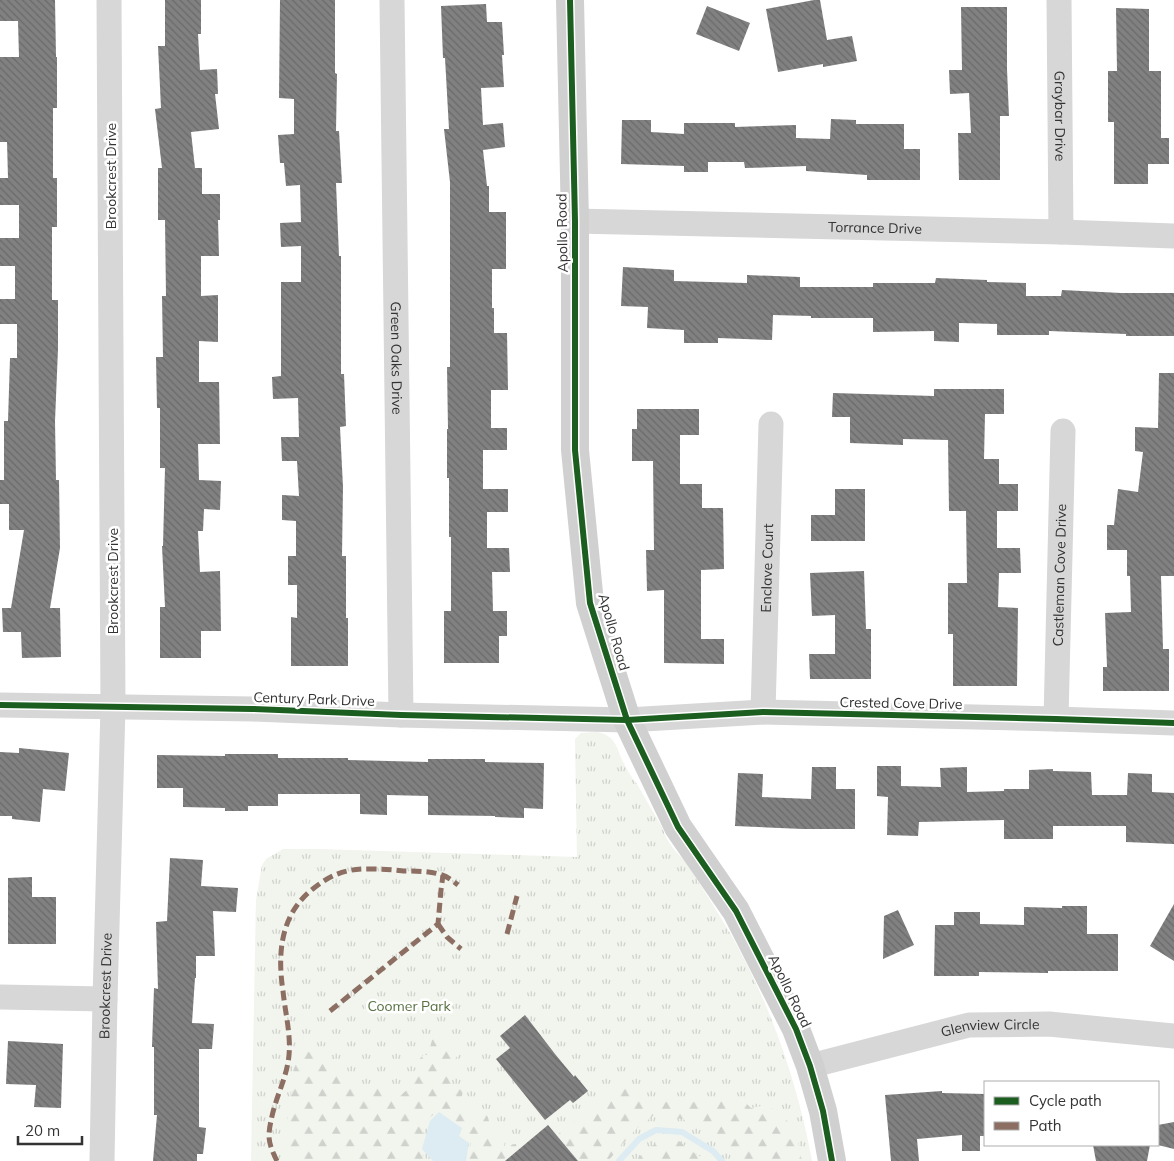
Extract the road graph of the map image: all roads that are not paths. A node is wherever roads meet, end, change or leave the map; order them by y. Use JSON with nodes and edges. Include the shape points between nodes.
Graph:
{"nodes":[{"id":1,"x":110,"y":0,"type":"edge"},
{"id":2,"x":392,"y":0,"type":"edge"},
{"id":3,"x":570,"y":0,"type":"edge"},
{"id":4,"x":1059,"y":0,"type":"edge"},
{"id":5,"x":575,"y":221,"type":"junction"},
{"id":6,"x":1061,"y":232,"type":"junction"},
{"id":7,"x":1174,"y":236,"type":"edge"},
{"id":8,"x":771,"y":424,"type":"dead end"},
{"id":9,"x":1063,"y":431,"type":"dead end"},
{"id":10,"x":0,"y":704,"type":"edge"},
{"id":11,"x":113,"y":707,"type":"junction"},
{"id":12,"x":764,"y":712,"type":"junction"},
{"id":13,"x":401,"y":715,"type":"junction"},
{"id":14,"x":1056,"y":719,"type":"junction"},
{"id":15,"x":628,"y":720,"type":"junction"},
{"id":16,"x":1174,"y":723,"type":"edge"},
{"id":17,"x":0,"y":997,"type":"edge"},
{"id":18,"x":105,"y":999,"type":"junction"},
{"id":19,"x":1174,"y":1036,"type":"edge"},
{"id":20,"x":810,"y":1066,"type":"junction"},
{"id":21,"x":102,"y":1161,"type":"edge"},
{"id":22,"x":832,"y":1161,"type":"edge"}],
"edges":[{"from":1,"to":11,"type":"street","name":"Brookcrest Drive"},
{"from":2,"to":13,"type":"street","name":"Green Oaks Drive"},
{"from":3,"to":5,"type":"street","name":"Apollo Road"},
{"from":4,"to":6,"type":"street","name":"Graybar Drive"},
{"from":5,"to":6,"type":"street","name":"Torrance Drive"},
{"from":5,"to":15,"type":"street","name":"Apollo Road","via":[[575,450],[590,603]]},
{"from":6,"to":7,"type":"street","name":"Torrance Drive"},
{"from":8,"to":12,"type":"street","name":"Enclave Court"},
{"from":9,"to":14,"type":"street","name":"Castleman Cove Drive"},
{"from":10,"to":11,"type":"street","name":"Century Park Drive"},
{"from":11,"to":13,"type":"street","name":"Century Park Drive"},
{"from":11,"to":18,"type":"street","name":"Brookcrest Drive"},
{"from":12,"to":14,"type":"street","name":"Crested Cove Drive"},
{"from":12,"to":15,"type":"street","name":"Crested Cove Drive"},
{"from":13,"to":15,"type":"street","name":"Century Park Drive"},
{"from":14,"to":16,"type":"street","name":"Crested Cove Drive"},
{"from":15,"to":20,"type":"street","name":"Apollo Road","via":[[678,827],[736,911],[796,1029]]},
{"from":17,"to":18,"type":"street"},
{"from":18,"to":21,"type":"street","name":"Brookcrest Drive"},
{"from":19,"to":20,"type":"street","name":"Glenview Circle","via":[[1049,1024],[969,1025]]},
{"from":20,"to":22,"type":"street","name":"Apollo Road","via":[[823,1111]]}]}
